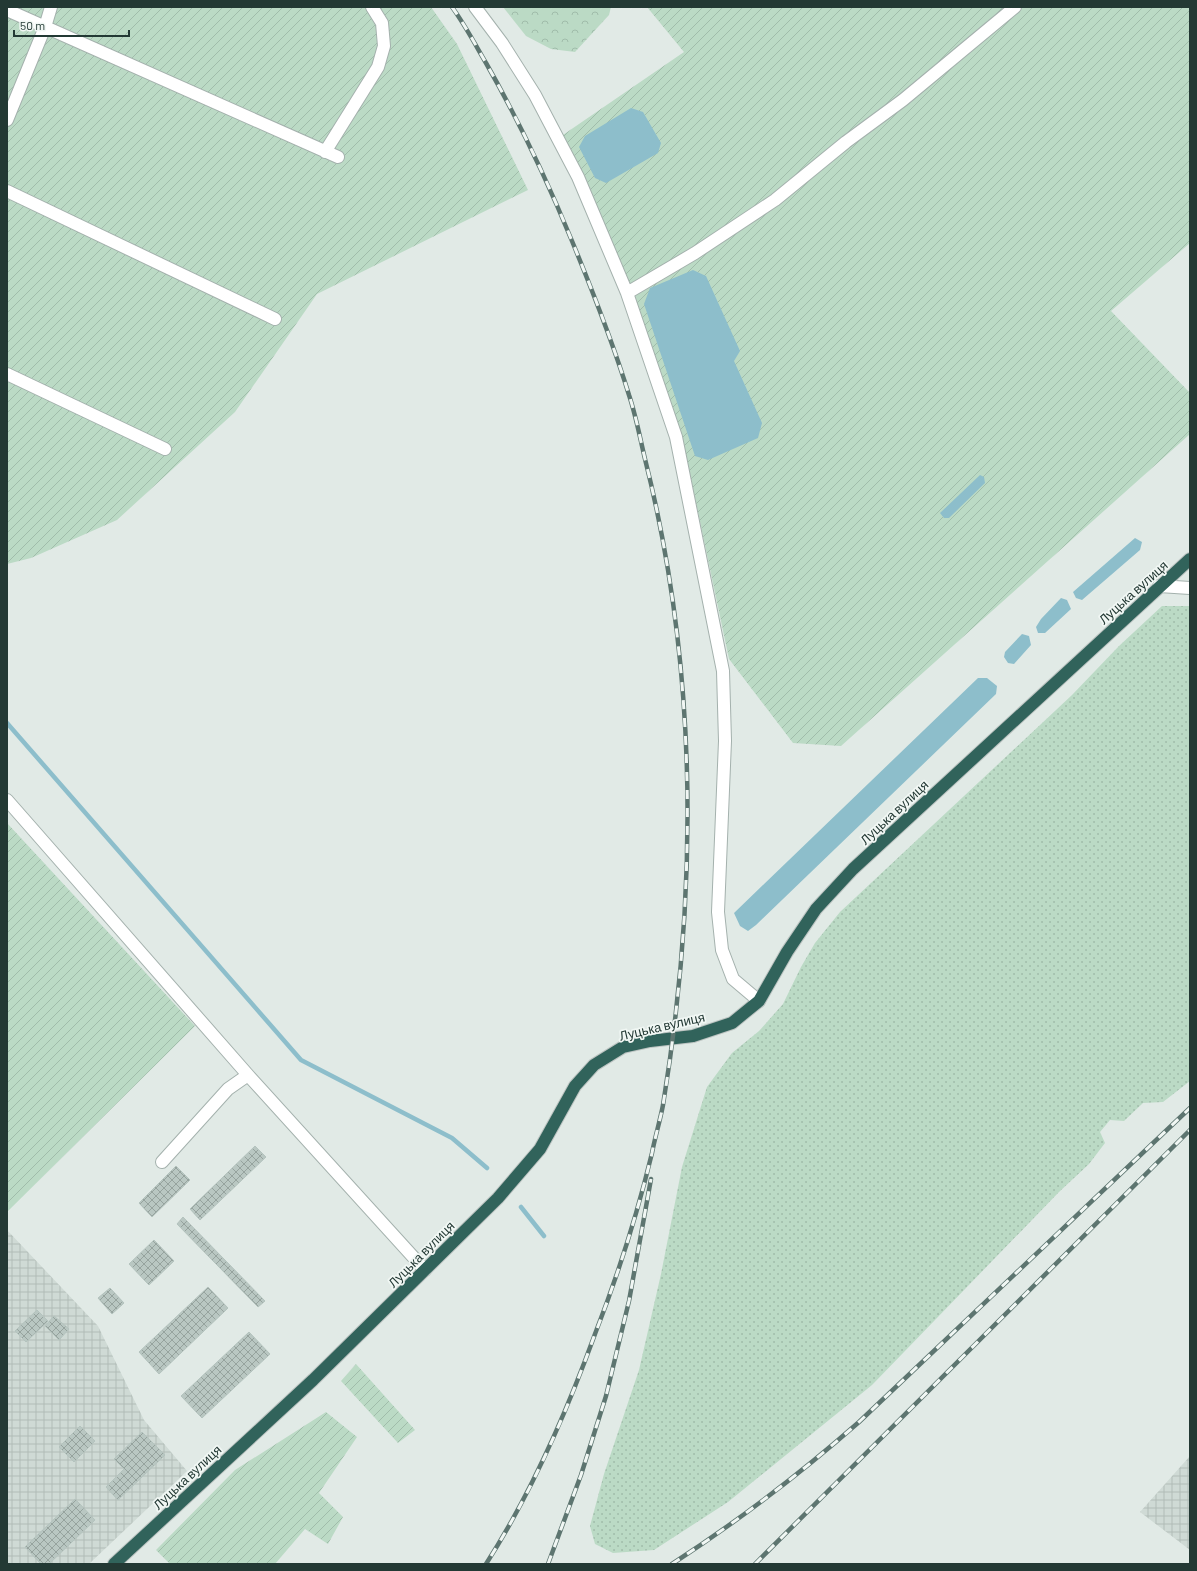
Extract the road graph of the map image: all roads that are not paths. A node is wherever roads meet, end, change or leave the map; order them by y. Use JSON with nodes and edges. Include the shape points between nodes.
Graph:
{"nodes":[{"id":1,"x":51,"y":7,"type":"edge"},
{"id":2,"x":372,"y":7,"type":"edge"},
{"id":3,"x":475,"y":7,"type":"edge"},
{"id":4,"x":1015,"y":7,"type":"edge"},
{"id":5,"x":7,"y":10,"type":"edge"},
{"id":6,"x":45,"y":27,"type":"junction"},
{"id":7,"x":7,"y":120,"type":"edge"},
{"id":8,"x":325,"y":152,"type":"junction"},
{"id":9,"x":338,"y":157,"type":"dead end"},
{"id":10,"x":7,"y":191,"type":"edge"},
{"id":11,"x":627,"y":293,"type":"junction"},
{"id":12,"x":275,"y":319,"type":"dead end"},
{"id":13,"x":7,"y":374,"type":"edge"},
{"id":14,"x":165,"y":449,"type":"dead end"},
{"id":15,"x":1190,"y":559,"type":"edge"},
{"id":16,"x":1159,"y":586,"type":"junction"},
{"id":17,"x":1190,"y":588,"type":"edge"},
{"id":18,"x":7,"y":800,"type":"edge"},
{"id":19,"x":759,"y":1001,"type":"junction"},
{"id":20,"x":248,"y":1075,"type":"junction"},
{"id":21,"x":162,"y":1162,"type":"dead end"},
{"id":22,"x":425,"y":1270,"type":"junction"},
{"id":23,"x":114,"y":1564,"type":"edge"}],
"edges":[{"from":1,"to":6,"type":"street"},
{"from":2,"to":8,"type":"street","via":[[382,23],[384,46],[378,67]]},
{"from":3,"to":11,"type":"street","via":[[502,43],[535,95],[578,177]]},
{"from":4,"to":11,"type":"street","via":[[903,100],[775,200],[695,253]]},
{"from":5,"to":6,"type":"street"},
{"from":6,"to":7,"type":"street"},
{"from":6,"to":8,"type":"street"},
{"from":8,"to":9,"type":"street"},
{"from":10,"to":12,"type":"street"},
{"from":11,"to":19,"type":"street","via":[[676,437],[723,671],[725,741],[718,912],[722,950],[734,979]]},
{"from":13,"to":14,"type":"street"},
{"from":15,"to":16,"type":"highway","name":"Луцька вулиця"},
{"from":16,"to":17,"type":"street"},
{"from":16,"to":19,"type":"highway","name":"Луцька вулиця","via":[[853,869],[816,909],[787,952]]},
{"from":18,"to":20,"type":"street"},
{"from":19,"to":22,"type":"highway","name":"Луцька вулиця","via":[[732,1023],[693,1036],[623,1047],[594,1064],[575,1086],[540,1149],[498,1198]]},
{"from":20,"to":21,"type":"street","via":[[228,1089]]},
{"from":20,"to":22,"type":"street"},
{"from":22,"to":23,"type":"highway","name":"Луцька вулиця","via":[[313,1380]]}]}
